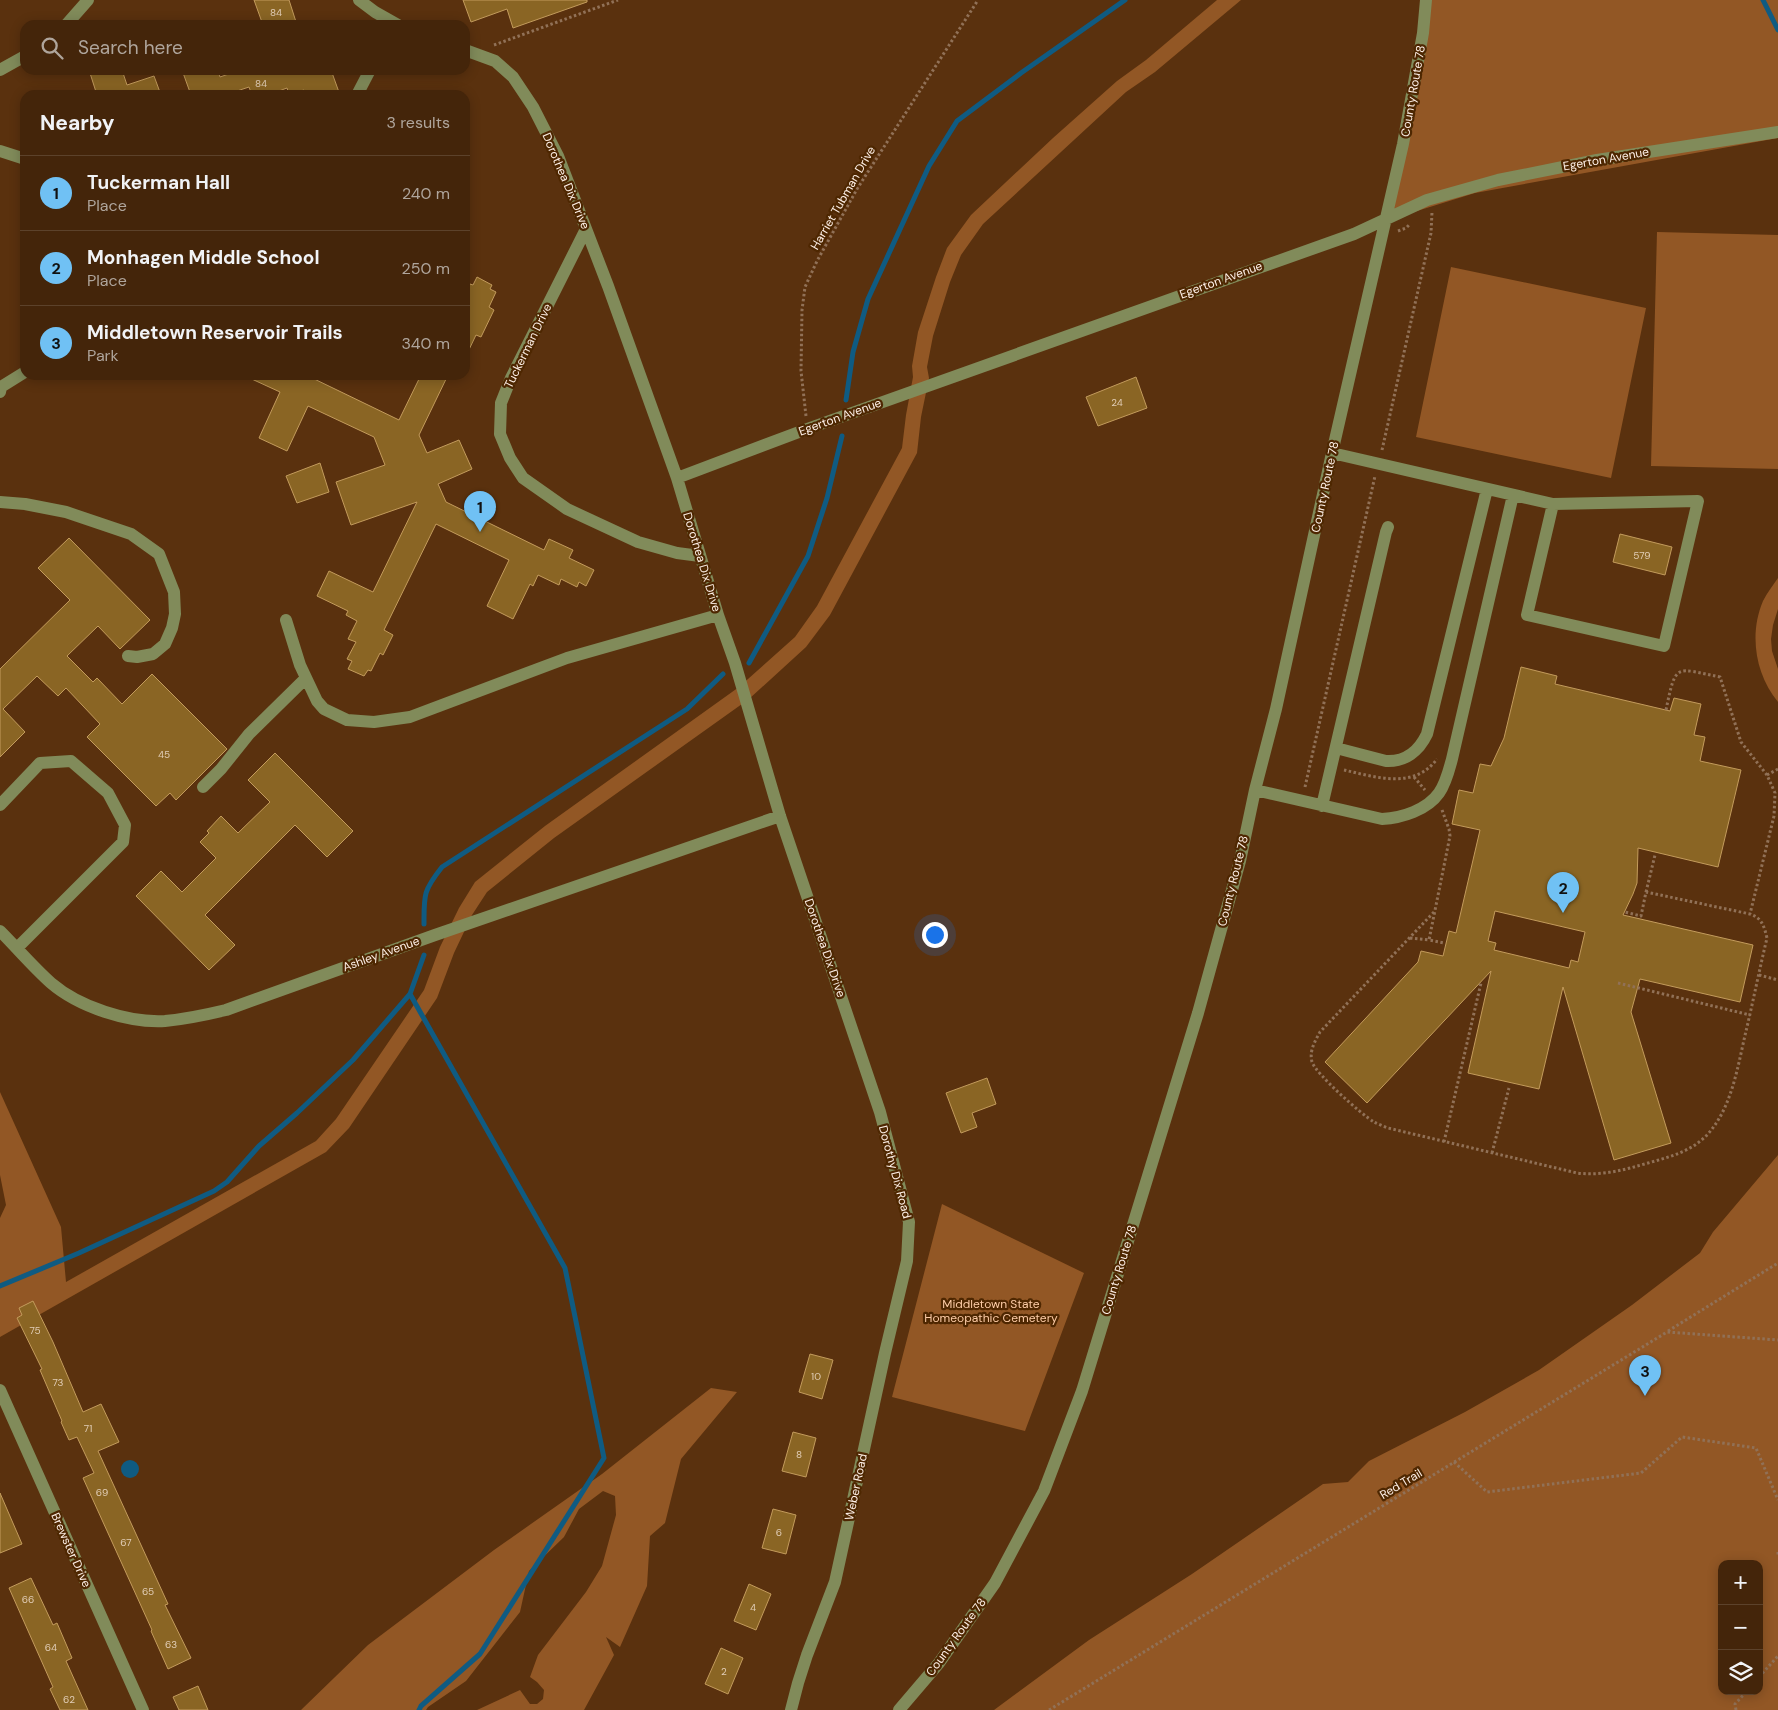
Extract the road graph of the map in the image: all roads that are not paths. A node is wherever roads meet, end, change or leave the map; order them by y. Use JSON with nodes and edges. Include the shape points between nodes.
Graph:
{"nodes":[{"id":1,"x":88,"y":0,"type":"edge"},
{"id":2,"x":359,"y":0,"type":"edge"},
{"id":3,"x":1426,"y":0,"type":"edge"},
{"id":4,"x":70,"y":20,"type":"edge"},
{"id":5,"x":388,"y":20,"type":"edge"},
{"id":6,"x":470,"y":51,"type":"edge"},
{"id":7,"x":20,"y":59,"type":"edge"},
{"id":8,"x":0,"y":70,"type":"edge"},
{"id":9,"x":367,"y":75,"type":"edge"},
{"id":10,"x":360,"y":90,"type":"edge"},
{"id":11,"x":1778,"y":132,"type":"edge"},
{"id":12,"x":0,"y":151,"type":"edge"},
{"id":13,"x":20,"y":157,"type":"edge"},
{"id":14,"x":1386,"y":219,"type":"junction"},
{"id":15,"x":586,"y":229,"type":"junction"},
{"id":16,"x":20,"y":375,"type":"edge"},
{"id":17,"x":0,"y":392,"type":"edge"},
{"id":18,"x":1332,"y":452,"type":"junction"},
{"id":19,"x":677,"y":478,"type":"junction"},
{"id":20,"x":1487,"y":489,"type":"junction"},
{"id":21,"x":1507,"y":493,"type":"junction"},
{"id":22,"x":0,"y":502,"type":"edge"},
{"id":23,"x":1553,"y":504,"type":"junction"},
{"id":24,"x":1388,"y":527,"type":"dead end"},
{"id":25,"x":700,"y":556,"type":"junction"},
{"id":26,"x":718,"y":615,"type":"junction"},
{"id":27,"x":286,"y":620,"type":"dead end"},
{"id":28,"x":128,"y":656,"type":"dead end"},
{"id":29,"x":306,"y":678,"type":"junction"},
{"id":30,"x":1336,"y":748,"type":"junction"},
{"id":31,"x":203,"y":787,"type":"dead end"},
{"id":32,"x":1255,"y":790,"type":"junction"},
{"id":33,"x":0,"y":805,"type":"edge"},
{"id":34,"x":1322,"y":806,"type":"junction"},
{"id":35,"x":780,"y":816,"type":"junction"},
{"id":36,"x":0,"y":930,"type":"edge"},
{"id":37,"x":17,"y":948,"type":"junction"},
{"id":38,"x":880,"y":1112,"type":"joint"},
{"id":39,"x":907,"y":1261,"type":"joint"},
{"id":40,"x":0,"y":1390,"type":"edge"},
{"id":41,"x":143,"y":1710,"type":"edge"},
{"id":42,"x":791,"y":1710,"type":"edge"},
{"id":43,"x":899,"y":1710,"type":"edge"}],
"edges":[{"from":1,"to":4,"type":"street"},
{"from":2,"to":5,"type":"street"},
{"from":3,"to":14,"type":"street","name":"County Route 78","via":[[1405,135]]},
{"from":6,"to":15,"type":"street","name":"Dorothea Dix Drive","via":[[495,61],[513,77],[533,107],[558,156]]},
{"from":7,"to":8,"type":"street"},
{"from":9,"to":10,"type":"street"},
{"from":11,"to":14,"type":"street","name":"Egerton Avenue","via":[[1597,160],[1498,180],[1427,200]]},
{"from":12,"to":13,"type":"street"},
{"from":14,"to":18,"type":"street","name":"County Route 78"},
{"from":14,"to":19,"type":"street","name":"Egerton Avenue","via":[[1354,234]]},
{"from":15,"to":19,"type":"street","name":"Dorothea Dix Drive"},
{"from":15,"to":25,"type":"street","name":"Tuckerman Drive","via":[[511,378],[501,403],[500,434],[523,478],[567,509],[638,542]]},
{"from":16,"to":17,"type":"street","via":[[1,387]]},
{"from":18,"to":20,"type":"street"},
{"from":18,"to":32,"type":"street","name":"County Route 78"},
{"from":19,"to":25,"type":"street","name":"Dorothea Dix Drive"},
{"from":20,"to":21,"type":"street"},
{"from":20,"to":30,"type":"street","via":[[1422,744],[1409,756],[1394,762]]},
{"from":21,"to":23,"type":"street"},
{"from":21,"to":34,"type":"street","via":[[1452,759],[1444,784],[1433,800],[1396,818],[1374,818]]},
{"from":22,"to":28,"type":"street","via":[[66,512],[131,534],[159,554],[174,592],[172,628],[166,644],[153,654]]},
{"from":23,"to":23,"type":"street","via":[[1698,501],[1664,646],[1527,615]]},
{"from":24,"to":30,"type":"street"},
{"from":25,"to":26,"type":"street","name":"Dorothea Dix Drive"},
{"from":26,"to":29,"type":"street","via":[[567,658],[410,717],[374,722],[347,720],[324,709]]},
{"from":26,"to":35,"type":"street","name":"Dorothea Dix Drive"},
{"from":27,"to":29,"type":"street"},
{"from":29,"to":31,"type":"street","via":[[249,734],[222,770]]},
{"from":30,"to":34,"type":"street"},
{"from":32,"to":34,"type":"street"},
{"from":32,"to":43,"type":"street","name":"County Route 78","via":[[1240,860],[1198,1014],[1082,1391],[1044,1490],[995,1583],[939,1663]]},
{"from":33,"to":37,"type":"street","via":[[40,763],[71,761],[108,793],[125,825],[123,842]]},
{"from":35,"to":37,"type":"street","name":"Ashley Avenue","via":[[226,1010],[194,1018],[163,1021],[100,1010],[76,1000],[52,984]]},
{"from":35,"to":38,"type":"street","name":"Dorothea Dix Drive"},
{"from":36,"to":37,"type":"street","name":"Ashley Avenue"},
{"from":38,"to":39,"type":"street","name":"Dorothy Dix Road","via":[[909,1222]]},
{"from":39,"to":42,"type":"street","name":"Weber Road","via":[[835,1582],[807,1655]]},
{"from":40,"to":41,"type":"street","name":"Brewster Drive"}]}
